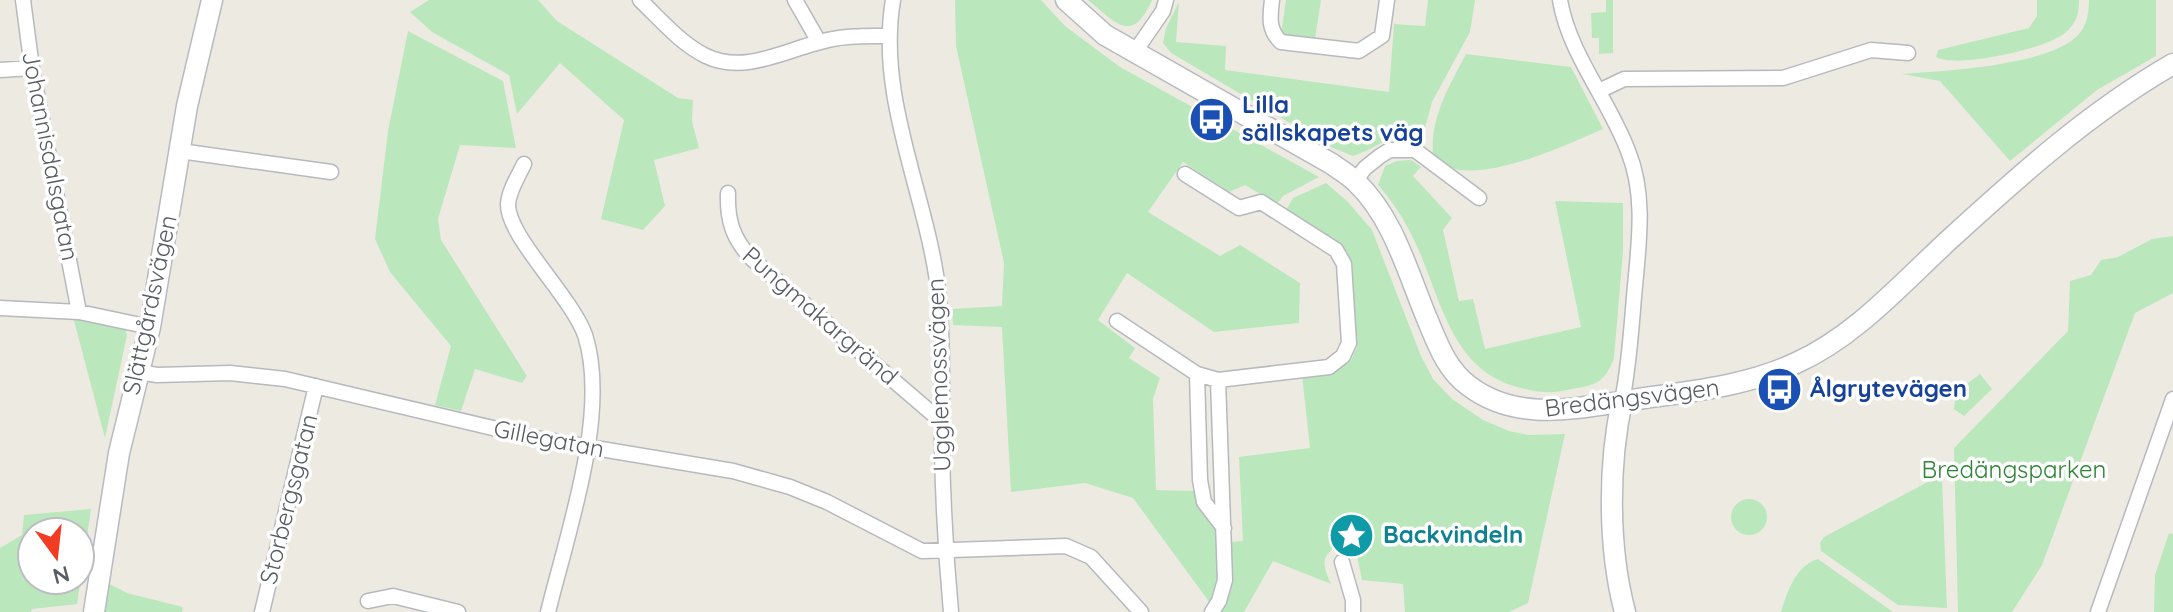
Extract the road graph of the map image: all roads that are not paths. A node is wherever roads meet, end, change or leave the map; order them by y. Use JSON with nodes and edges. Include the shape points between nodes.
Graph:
{"nodes":[{"id":1,"x":23,"y":0,"type":"edge"},
{"id":2,"x":212,"y":0,"type":"edge"},
{"id":3,"x":640,"y":0,"type":"edge"},
{"id":4,"x":795,"y":0,"type":"edge"},
{"id":5,"x":893,"y":0,"type":"edge"},
{"id":6,"x":1066,"y":0,"type":"edge"},
{"id":7,"x":1166,"y":0,"type":"edge"},
{"id":8,"x":1272,"y":0,"type":"edge"},
{"id":9,"x":1387,"y":0,"type":"edge"},
{"id":10,"x":1560,"y":0,"type":"edge"},
{"id":11,"x":889,"y":36,"type":"junction"},
{"id":12,"x":819,"y":42,"type":"junction"},
{"id":13,"x":1134,"y":53,"type":"junction"},
{"id":14,"x":1908,"y":53,"type":"dead end"},
{"id":15,"x":2173,"y":64,"type":"edge"},
{"id":16,"x":32,"y":68,"type":"junction"},
{"id":17,"x":0,"y":70,"type":"edge"},
{"id":18,"x":1599,"y":91,"type":"junction"},
{"id":19,"x":180,"y":151,"type":"junction"},
{"id":20,"x":524,"y":164,"type":"dead end"},
{"id":21,"x":331,"y":172,"type":"dead end"},
{"id":22,"x":1185,"y":174,"type":"dead end"},
{"id":23,"x":1355,"y":181,"type":"junction"},
{"id":24,"x":728,"y":193,"type":"dead end"},
{"id":25,"x":1479,"y":198,"type":"dead end"},
{"id":26,"x":0,"y":308,"type":"edge"},
{"id":27,"x":79,"y":312,"type":"junction"},
{"id":28,"x":1117,"y":321,"type":"dead end"},
{"id":29,"x":150,"y":327,"type":"junction"},
{"id":30,"x":139,"y":372,"type":"junction"},
{"id":31,"x":1197,"y":374,"type":"junction"},
{"id":32,"x":1218,"y":380,"type":"junction"},
{"id":33,"x":316,"y":386,"type":"junction"},
{"id":34,"x":2173,"y":399,"type":"edge"},
{"id":35,"x":1622,"y":401,"type":"junction"},
{"id":36,"x":942,"y":422,"type":"junction"},
{"id":37,"x":588,"y":448,"type":"junction"},
{"id":38,"x":1224,"y":528,"type":"junction"},
{"id":39,"x":946,"y":551,"type":"junction"},
{"id":40,"x":1342,"y":562,"type":"dead end"},
{"id":41,"x":368,"y":601,"type":"dead end"},
{"id":42,"x":94,"y":612,"type":"edge"},
{"id":43,"x":262,"y":612,"type":"edge"},
{"id":44,"x":458,"y":612,"type":"edge"},
{"id":45,"x":548,"y":612,"type":"edge"},
{"id":46,"x":951,"y":612,"type":"edge"},
{"id":47,"x":1141,"y":612,"type":"edge"},
{"id":48,"x":1212,"y":612,"type":"edge"},
{"id":49,"x":1353,"y":612,"type":"edge"},
{"id":50,"x":1625,"y":612,"type":"edge"},
{"id":51,"x":2098,"y":612,"type":"edge"}],
"edges":[{"from":1,"to":16,"type":"street","name":"Johannisdalsgatan"},
{"from":2,"to":19,"type":"street","name":"Slättgårdsvägen"},
{"from":3,"to":12,"type":"street","via":[[711,59],[752,62]]},
{"from":4,"to":12,"type":"street"},
{"from":5,"to":11,"type":"street","name":"Ugglemossvägen"},
{"from":6,"to":13,"type":"street","name":"Bredängsvägen"},
{"from":7,"to":13,"type":"street"},
{"from":8,"to":9,"type":"street","via":[[1270,23],[1281,42],[1359,51],[1382,36]]},
{"from":10,"to":18,"type":"street","via":[[1566,25]]},
{"from":11,"to":12,"type":"street"},
{"from":11,"to":36,"type":"street","name":"Ugglemossvägen","via":[[898,113],[939,296]]},
{"from":13,"to":23,"type":"street","name":"Bredängsvägen"},
{"from":14,"to":18,"type":"street","via":[[1871,50],[1783,78],[1624,79]]},
{"from":15,"to":35,"type":"street","name":"Bredängsvägen","via":[[2039,157],[1860,322],[1820,351],[1748,381]]},
{"from":16,"to":17,"type":"street"},
{"from":16,"to":27,"type":"street","name":"Johannisdalsgatan"},
{"from":18,"to":35,"type":"street","via":[[1628,149],[1639,206]]},
{"from":19,"to":21,"type":"street"},
{"from":19,"to":29,"type":"street","name":"Slättgårdsvägen"},
{"from":20,"to":37,"type":"street","via":[[510,192],[509,215],[564,295],[584,335],[592,382]]},
{"from":22,"to":32,"type":"street","via":[[1239,208],[1261,202],[1336,250],[1344,264],[1349,343],[1343,356],[1329,367]]},
{"from":23,"to":25,"type":"street","via":[[1390,150],[1415,150]]},
{"from":23,"to":35,"type":"street","name":"Bredängsvägen","via":[[1382,214],[1440,349],[1467,385],[1521,410]]},
{"from":24,"to":36,"type":"street","name":"Pungmakargränd","via":[[733,234],[752,259]]},
{"from":26,"to":27,"type":"street"},
{"from":27,"to":29,"type":"street"},
{"from":28,"to":31,"type":"street"},
{"from":29,"to":30,"type":"street","name":"Slättgårdsvägen"},
{"from":30,"to":33,"type":"street","name":"Gillegatan","via":[[256,375]]},
{"from":30,"to":42,"type":"street","name":"Slättgårdsvägen","via":[[119,453]]},
{"from":31,"to":32,"type":"street"},
{"from":31,"to":38,"type":"street","via":[[1200,480],[1204,502]]},
{"from":32,"to":38,"type":"street"},
{"from":33,"to":37,"type":"street","name":"Gillegatan"},
{"from":33,"to":43,"type":"street","name":"Storbergsgatan"},
{"from":34,"to":51,"type":"street"},
{"from":35,"to":50,"type":"street","via":[[1613,520]]},
{"from":36,"to":39,"type":"street","name":"Ugglemossvägen"},
{"from":37,"to":39,"type":"street","name":"Gillegatan","via":[[762,479],[827,502],[922,551]]},
{"from":37,"to":45,"type":"street"},
{"from":38,"to":48,"type":"street","via":[[1225,580]]},
{"from":39,"to":46,"type":"street","name":"Ugglemossvägen"},
{"from":39,"to":47,"type":"street","via":[[1075,549],[1091,557]]},
{"from":40,"to":49,"type":"street"},
{"from":41,"to":44,"type":"street","via":[[393,596]]}]}
